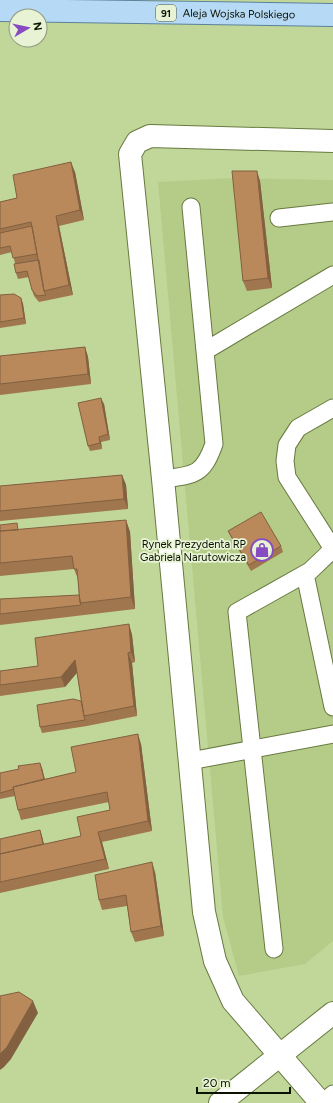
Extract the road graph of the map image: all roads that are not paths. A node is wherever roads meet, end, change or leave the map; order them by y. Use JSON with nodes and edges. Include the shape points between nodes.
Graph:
{"nodes":[{"id":1,"x":0,"y":10,"type":"edge"},
{"id":2,"x":333,"y":16,"type":"edge"},
{"id":3,"x":333,"y":140,"type":"edge"},
{"id":4,"x":191,"y":207,"type":"dead end"},
{"id":5,"x":333,"y":212,"type":"edge"},
{"id":6,"x":279,"y":218,"type":"dead end"},
{"id":7,"x":333,"y":276,"type":"edge"},
{"id":8,"x":205,"y":351,"type":"junction"},
{"id":9,"x":333,"y":408,"type":"edge"},
{"id":10,"x":163,"y":479,"type":"junction"},
{"id":11,"x":333,"y":549,"type":"edge"},
{"id":12,"x":305,"y":574,"type":"junction"},
{"id":13,"x":329,"y":668,"type":"edge"},
{"id":14,"x":333,"y":707,"type":"edge"},
{"id":15,"x":333,"y":734,"type":"edge"},
{"id":16,"x":252,"y":750,"type":"junction"},
{"id":17,"x":190,"y":761,"type":"junction"},
{"id":18,"x":274,"y":949,"type":"dead end"},
{"id":19,"x":333,"y":1013,"type":"edge"},
{"id":20,"x":281,"y":1056,"type":"junction"},
{"id":21,"x":333,"y":1094,"type":"edge"},
{"id":22,"x":220,"y":1103,"type":"edge"},
{"id":23,"x":322,"y":1103,"type":"edge"}],
"edges":[{"from":1,"to":2,"type":"main road","name":"Aleja Wojska Polskiego","number":"91"},
{"from":3,"to":10,"type":"street","via":[[150,136],[137,142],[130,154]]},
{"from":4,"to":8,"type":"lane"},
{"from":5,"to":6,"type":"lane"},
{"from":7,"to":8,"type":"lane"},
{"from":8,"to":10,"type":"lane","via":[[214,444],[208,461],[199,470],[189,476]]},
{"from":9,"to":11,"type":"lane","via":[[298,428],[287,445],[285,461],[287,477]]},
{"from":10,"to":17,"type":"street"},
{"from":11,"to":12,"type":"lane"},
{"from":12,"to":13,"type":"lane"},
{"from":12,"to":16,"type":"lane","via":[[237,612]]},
{"from":13,"to":14,"type":"lane"},
{"from":15,"to":16,"type":"lane"},
{"from":16,"to":17,"type":"lane"},
{"from":16,"to":18,"type":"lane"},
{"from":17,"to":20,"type":"street","via":[[204,912],[215,961],[233,1002]]},
{"from":19,"to":20,"type":"street"},
{"from":20,"to":22,"type":"street"},
{"from":20,"to":23,"type":"street"},
{"from":21,"to":23,"type":"lane"}]}
